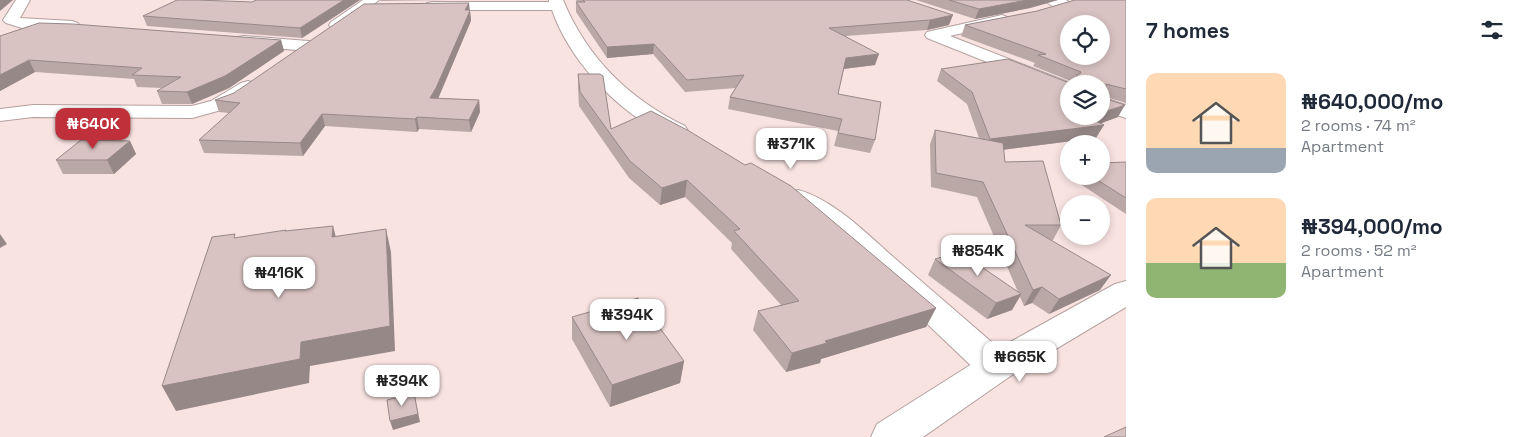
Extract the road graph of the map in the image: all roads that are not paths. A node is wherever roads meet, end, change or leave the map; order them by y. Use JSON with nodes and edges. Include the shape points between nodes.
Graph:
{"nodes":[{"id":1,"x":23,"y":0,"type":"edge"},
{"id":2,"x":1081,"y":0,"type":"edge"},
{"id":3,"x":557,"y":3,"type":"edge"},
{"id":4,"x":1059,"y":3,"type":"edge"},
{"id":5,"x":372,"y":5,"type":"edge"},
{"id":6,"x":422,"y":6,"type":"edge"},
{"id":7,"x":1041,"y":12,"type":"edge"},
{"id":8,"x":944,"y":16,"type":"edge"},
{"id":9,"x":1016,"y":17,"type":"edge"},
{"id":10,"x":48,"y":24,"type":"junction"},
{"id":11,"x":971,"y":26,"type":"junction"},
{"id":12,"x":87,"y":28,"type":"edge"},
{"id":13,"x":16,"y":36,"type":"edge"},
{"id":14,"x":231,"y":40,"type":"edge"},
{"id":15,"x":308,"y":46,"type":"junction"},
{"id":16,"x":284,"y":62,"type":"edge"},
{"id":17,"x":261,"y":78,"type":"edge"},
{"id":18,"x":1060,"y":85,"type":"edge"},
{"id":19,"x":1110,"y":106,"type":"edge"},
{"id":20,"x":1126,"y":112,"type":"edge"},
{"id":21,"x":2,"y":114,"type":"edge"},
{"id":22,"x":696,"y":141,"type":"edge"},
{"id":23,"x":781,"y":188,"type":"edge"},
{"id":24,"x":1126,"y":292,"type":"edge"},
{"id":25,"x":996,"y":367,"type":"junction"},
{"id":26,"x":891,"y":437,"type":"edge"}],
"edges":[{"from":1,"to":10,"type":"street","via":[[12,20]]},
{"from":2,"to":4,"type":"street"},
{"from":3,"to":6,"type":"street"},
{"from":3,"to":22,"type":"street","via":[[580,48],[605,80],[646,114]]},
{"from":4,"to":7,"type":"street"},
{"from":5,"to":15,"type":"street"},
{"from":8,"to":11,"type":"street"},
{"from":9,"to":11,"type":"street"},
{"from":10,"to":12,"type":"street"},
{"from":10,"to":13,"type":"street"},
{"from":11,"to":18,"type":"street","via":[[933,35]]},
{"from":14,"to":15,"type":"street"},
{"from":15,"to":16,"type":"street"},
{"from":17,"to":21,"type":"street","via":[[224,102],[192,112],[32,111]]},
{"from":19,"to":20,"type":"street"},
{"from":23,"to":25,"type":"street","via":[[816,208],[847,232]]},
{"from":24,"to":25,"type":"street"},
{"from":25,"to":26,"type":"street"}]}
